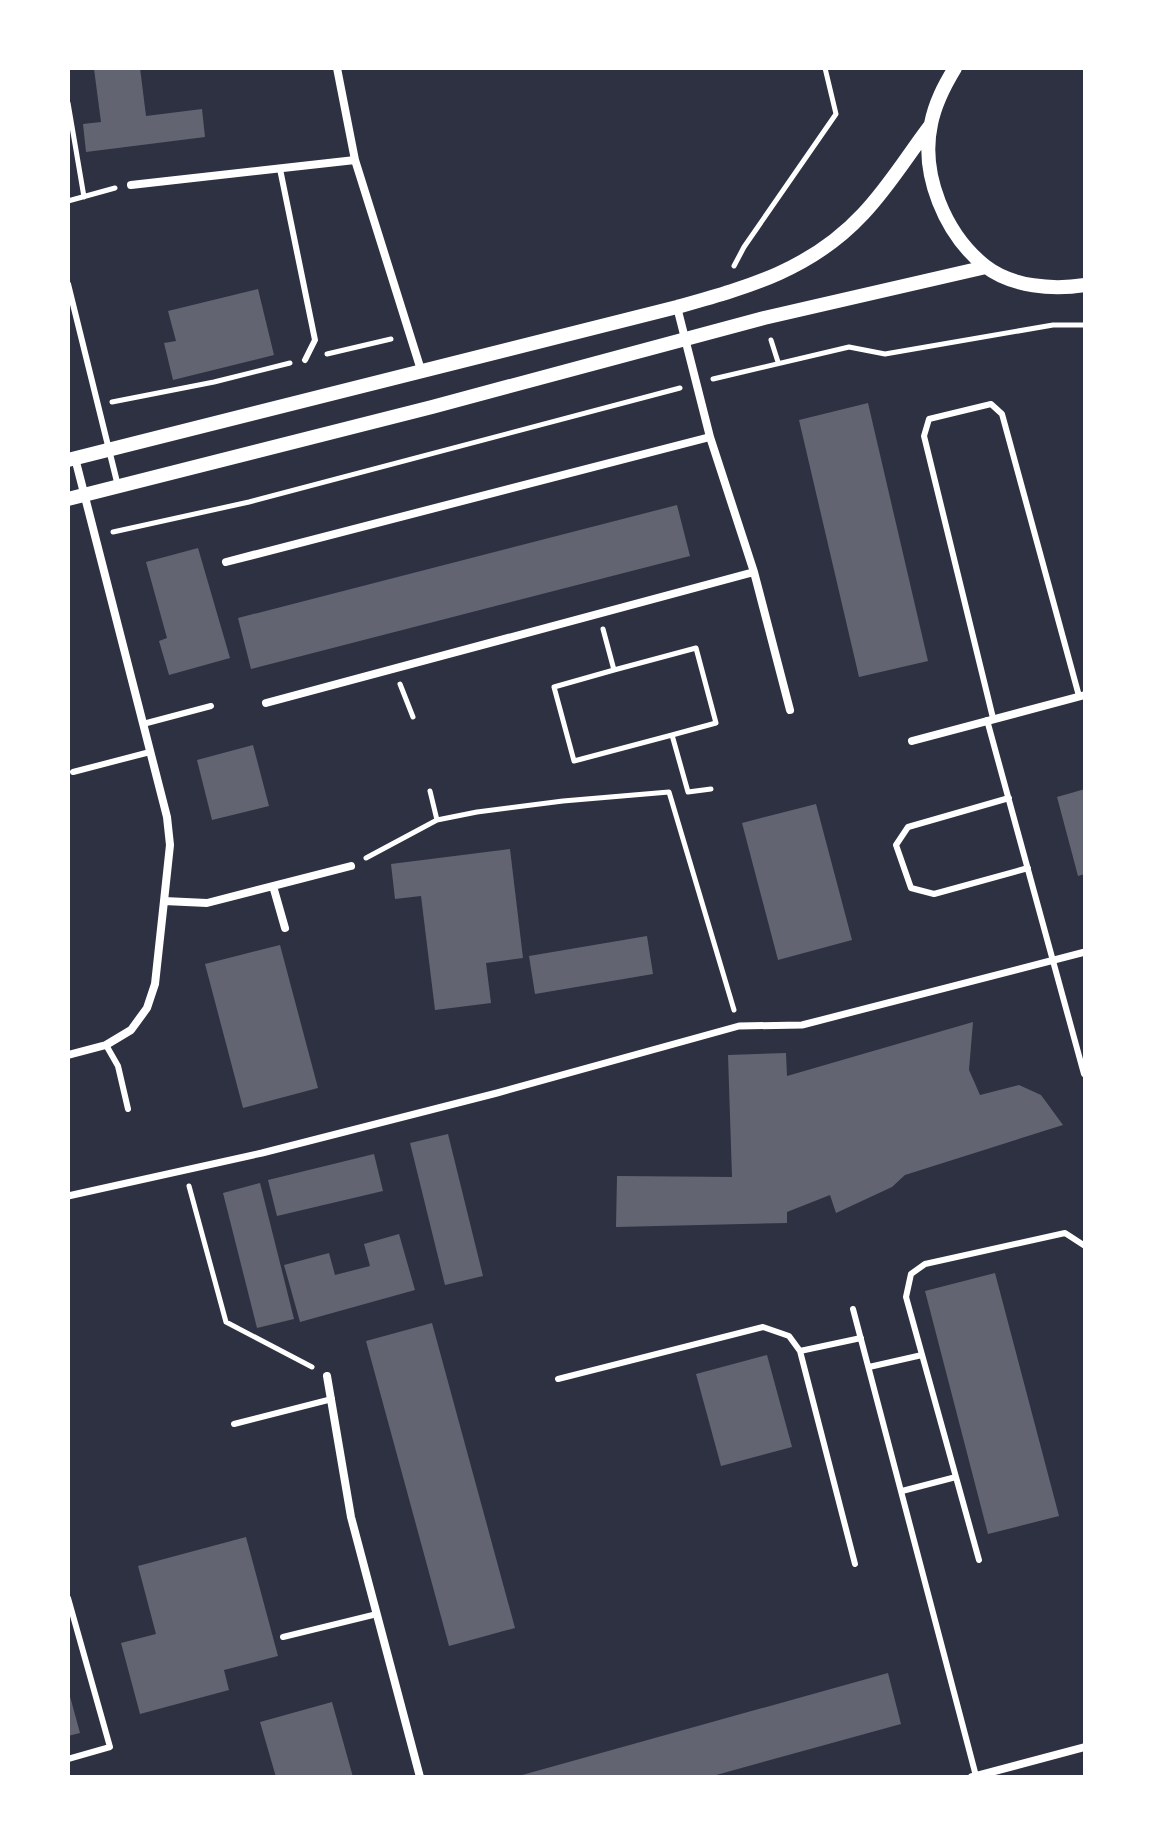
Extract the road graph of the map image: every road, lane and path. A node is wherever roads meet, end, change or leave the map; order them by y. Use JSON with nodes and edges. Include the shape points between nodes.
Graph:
{"nodes":[{"id":1,"x":337,"y":68,"type":"edge"},
{"id":2,"x":825,"y":68,"type":"edge"},
{"id":3,"x":955,"y":68,"type":"edge"},
{"id":4,"x":68,"y":103,"type":"edge"},
{"id":5,"x":930,"y":126,"type":"junction"},
{"id":6,"x":355,"y":160,"type":"junction"},
{"id":7,"x":280,"y":169,"type":"junction"},
{"id":8,"x":131,"y":185,"type":"joint"},
{"id":9,"x":84,"y":197,"type":"junction"},
{"id":10,"x":68,"y":201,"type":"edge"},
{"id":11,"x":733,"y":267,"type":"dead end"},
{"id":12,"x":986,"y":267,"type":"junction"},
{"id":13,"x":68,"y":284,"type":"edge"},
{"id":14,"x":1085,"y":285,"type":"edge"},
{"id":15,"x":677,"y":307,"type":"junction"},
{"id":16,"x":1085,"y":325,"type":"edge"},
{"id":17,"x":408,"y":335,"type":"junction"},
{"id":18,"x":686,"y":339,"type":"junction"},
{"id":19,"x":771,"y":340,"type":"dead end"},
{"id":20,"x":305,"y":360,"type":"junction"},
{"id":21,"x":778,"y":362,"type":"junction"},
{"id":22,"x":421,"y":370,"type":"junction"},
{"id":23,"x":699,"y":383,"type":"junction"},
{"id":24,"x":96,"y":405,"type":"junction"},
{"id":25,"x":710,"y":437,"type":"junction"},
{"id":26,"x":108,"y":450,"type":"junction"},
{"id":27,"x":72,"y":459,"type":"edge"},
{"id":28,"x":118,"y":486,"type":"junction"},
{"id":29,"x":85,"y":495,"type":"junction"},
{"id":30,"x":68,"y":499,"type":"edge"},
{"id":31,"x":96,"y":536,"type":"junction"},
{"id":32,"x":226,"y":562,"type":"dead end"},
{"id":33,"x":754,"y":572,"type":"junction"},
{"id":34,"x":599,"y":613,"type":"junction"},
{"id":35,"x":393,"y":669,"type":"junction"},
{"id":36,"x":614,"y":670,"type":"junction"},
{"id":37,"x":1082,"y":696,"type":"edge"},
{"id":38,"x":266,"y":703,"type":"dead end"},
{"id":39,"x":211,"y":706,"type":"dead end"},
{"id":40,"x":790,"y":710,"type":"dead end"},
{"id":41,"x":413,"y":717,"type":"dead end"},
{"id":42,"x":990,"y":719,"type":"junction"},
{"id":43,"x":143,"y":724,"type":"junction"},
{"id":44,"x":672,"y":735,"type":"junction"},
{"id":45,"x":912,"y":741,"type":"dead end"},
{"id":46,"x":150,"y":752,"type":"junction"},
{"id":47,"x":73,"y":772,"type":"dead end"},
{"id":48,"x":711,"y":789,"type":"dead end"},
{"id":49,"x":430,"y":791,"type":"dead end"},
{"id":50,"x":1009,"y":798,"type":"junction"},
{"id":51,"x":437,"y":820,"type":"junction"},
{"id":52,"x":351,"y":866,"type":"joint"},
{"id":53,"x":1028,"y":868,"type":"junction"},
{"id":54,"x":273,"y":886,"type":"junction"},
{"id":55,"x":164,"y":901,"type":"junction"},
{"id":56,"x":285,"y":928,"type":"dead end"},
{"id":57,"x":1085,"y":952,"type":"edge"},
{"id":58,"x":1052,"y":962,"type":"junction"},
{"id":59,"x":739,"y":1026,"type":"junction"},
{"id":60,"x":106,"y":1045,"type":"junction"},
{"id":61,"x":68,"y":1055,"type":"edge"},
{"id":62,"x":1084,"y":1074,"type":"edge"},
{"id":63,"x":128,"y":1109,"type":"dead end"},
{"id":64,"x":185,"y":1169,"type":"junction"},
{"id":65,"x":68,"y":1196,"type":"edge"},
{"id":66,"x":1085,"y":1246,"type":"edge"},
{"id":67,"x":853,"y":1309,"type":"dead end"},
{"id":68,"x":861,"y":1338,"type":"junction"},
{"id":69,"x":800,"y":1351,"type":"junction"},
{"id":70,"x":922,"y":1355,"type":"junction"},
{"id":71,"x":869,"y":1367,"type":"junction"},
{"id":72,"x":327,"y":1376,"type":"joint"},
{"id":73,"x":558,"y":1379,"type":"dead end"},
{"id":74,"x":332,"y":1399,"type":"junction"},
{"id":75,"x":234,"y":1424,"type":"dead end"},
{"id":76,"x":956,"y":1477,"type":"junction"},
{"id":77,"x":902,"y":1491,"type":"junction"},
{"id":78,"x":979,"y":1560,"type":"dead end"},
{"id":79,"x":855,"y":1564,"type":"dead end"},
{"id":80,"x":68,"y":1598,"type":"edge"},
{"id":81,"x":377,"y":1614,"type":"junction"},
{"id":82,"x":283,"y":1637,"type":"dead end"},
{"id":83,"x":1085,"y":1747,"type":"edge"},
{"id":84,"x":68,"y":1759,"type":"edge"},
{"id":85,"x":974,"y":1776,"type":"edge"},
{"id":86,"x":420,"y":1777,"type":"edge"}],
"edges":[{"from":1,"to":6,"type":"street"},
{"from":2,"to":11,"type":"path","via":[[836,114]]},
{"from":3,"to":5,"type":"street"},
{"from":4,"to":9,"type":"path"},
{"from":5,"to":12,"type":"street","via":[[928,165],[939,204]]},
{"from":5,"to":15,"type":"street","via":[[864,213],[838,238],[768,280]]},
{"from":6,"to":7,"type":"street"},
{"from":6,"to":17,"type":"street"},
{"from":7,"to":8,"type":"street"},
{"from":7,"to":20,"type":"lane","via":[[315,340]]},
{"from":8,"to":9,"type":"path"},
{"from":9,"to":10,"type":"path"},
{"from":12,"to":14,"type":"street","via":[[1022,283],[1061,289]]},
{"from":12,"to":18,"type":"street"},
{"from":13,"to":24,"type":"lane"},
{"from":15,"to":18,"type":"street"},
{"from":15,"to":22,"type":"street"},
{"from":16,"to":21,"type":"path","via":[[1053,325],[885,354],[849,347]]},
{"from":17,"to":20,"type":"path"},
{"from":17,"to":22,"type":"street"},
{"from":18,"to":23,"type":"street"},
{"from":18,"to":28,"type":"street"},
{"from":19,"to":21,"type":"path"},
{"from":20,"to":24,"type":"path"},
{"from":21,"to":23,"type":"path"},
{"from":22,"to":26,"type":"street"},
{"from":23,"to":25,"type":"street"},
{"from":23,"to":31,"type":"path","via":[[249,502]]},
{"from":24,"to":26,"type":"lane"},
{"from":25,"to":32,"type":"street"},
{"from":25,"to":33,"type":"street"},
{"from":26,"to":27,"type":"street"},
{"from":26,"to":28,"type":"lane"},
{"from":27,"to":29,"type":"street"},
{"from":28,"to":29,"type":"street"},
{"from":29,"to":30,"type":"street"},
{"from":29,"to":31,"type":"street"},
{"from":31,"to":43,"type":"street"},
{"from":33,"to":34,"type":"street"},
{"from":33,"to":40,"type":"street"},
{"from":34,"to":35,"type":"street"},
{"from":34,"to":36,"type":"path"},
{"from":35,"to":38,"type":"street"},
{"from":35,"to":41,"type":"path"},
{"from":36,"to":44,"type":"path","via":[[696,648],[716,723]]},
{"from":36,"to":44,"type":"path","via":[[554,687],[574,761]]},
{"from":37,"to":42,"type":"street"},
{"from":37,"to":42,"type":"lane","via":[[1002,414],[991,404],[929,419],[924,436]]},
{"from":39,"to":43,"type":"lane"},
{"from":42,"to":45,"type":"street"},
{"from":42,"to":50,"type":"lane"},
{"from":43,"to":46,"type":"street"},
{"from":44,"to":48,"type":"path","via":[[688,792]]},
{"from":46,"to":47,"type":"lane"},
{"from":46,"to":55,"type":"street","via":[[170,845]]},
{"from":49,"to":51,"type":"path"},
{"from":50,"to":53,"type":"lane"},
{"from":50,"to":53,"type":"lane","via":[[908,827],[896,845],[911,888],[934,894]]},
{"from":51,"to":52,"type":"path"},
{"from":51,"to":59,"type":"path","via":[[669,792]]},
{"from":52,"to":54,"type":"street"},
{"from":53,"to":58,"type":"lane"},
{"from":54,"to":55,"type":"street","via":[[207,903]]},
{"from":54,"to":56,"type":"street"},
{"from":55,"to":60,"type":"street","via":[[155,984],[147,1008],[131,1030]]},
{"from":57,"to":58,"type":"street"},
{"from":58,"to":59,"type":"street","via":[[802,1025]]},
{"from":58,"to":62,"type":"lane"},
{"from":59,"to":64,"type":"street","via":[[483,1097]]},
{"from":60,"to":61,"type":"street"},
{"from":60,"to":63,"type":"lane","via":[[118,1066]]},
{"from":64,"to":65,"type":"street"},
{"from":64,"to":72,"type":"path","via":[[226,1322]]},
{"from":66,"to":70,"type":"lane","via":[[1065,1233],[925,1264],[911,1274],[906,1297]]},
{"from":67,"to":68,"type":"lane"},
{"from":68,"to":69,"type":"lane"},
{"from":68,"to":71,"type":"lane"},
{"from":69,"to":73,"type":"lane","via":[[789,1336],[763,1327]]},
{"from":69,"to":79,"type":"lane"},
{"from":70,"to":71,"type":"lane"},
{"from":70,"to":76,"type":"lane"},
{"from":71,"to":77,"type":"lane"},
{"from":72,"to":74,"type":"street"},
{"from":74,"to":75,"type":"lane"},
{"from":74,"to":81,"type":"street","via":[[351,1517]]},
{"from":76,"to":77,"type":"lane"},
{"from":76,"to":78,"type":"lane"},
{"from":77,"to":85,"type":"lane"},
{"from":80,"to":84,"type":"lane","via":[[110,1747]]},
{"from":81,"to":82,"type":"lane"},
{"from":81,"to":86,"type":"street"},
{"from":83,"to":85,"type":"street"}]}
